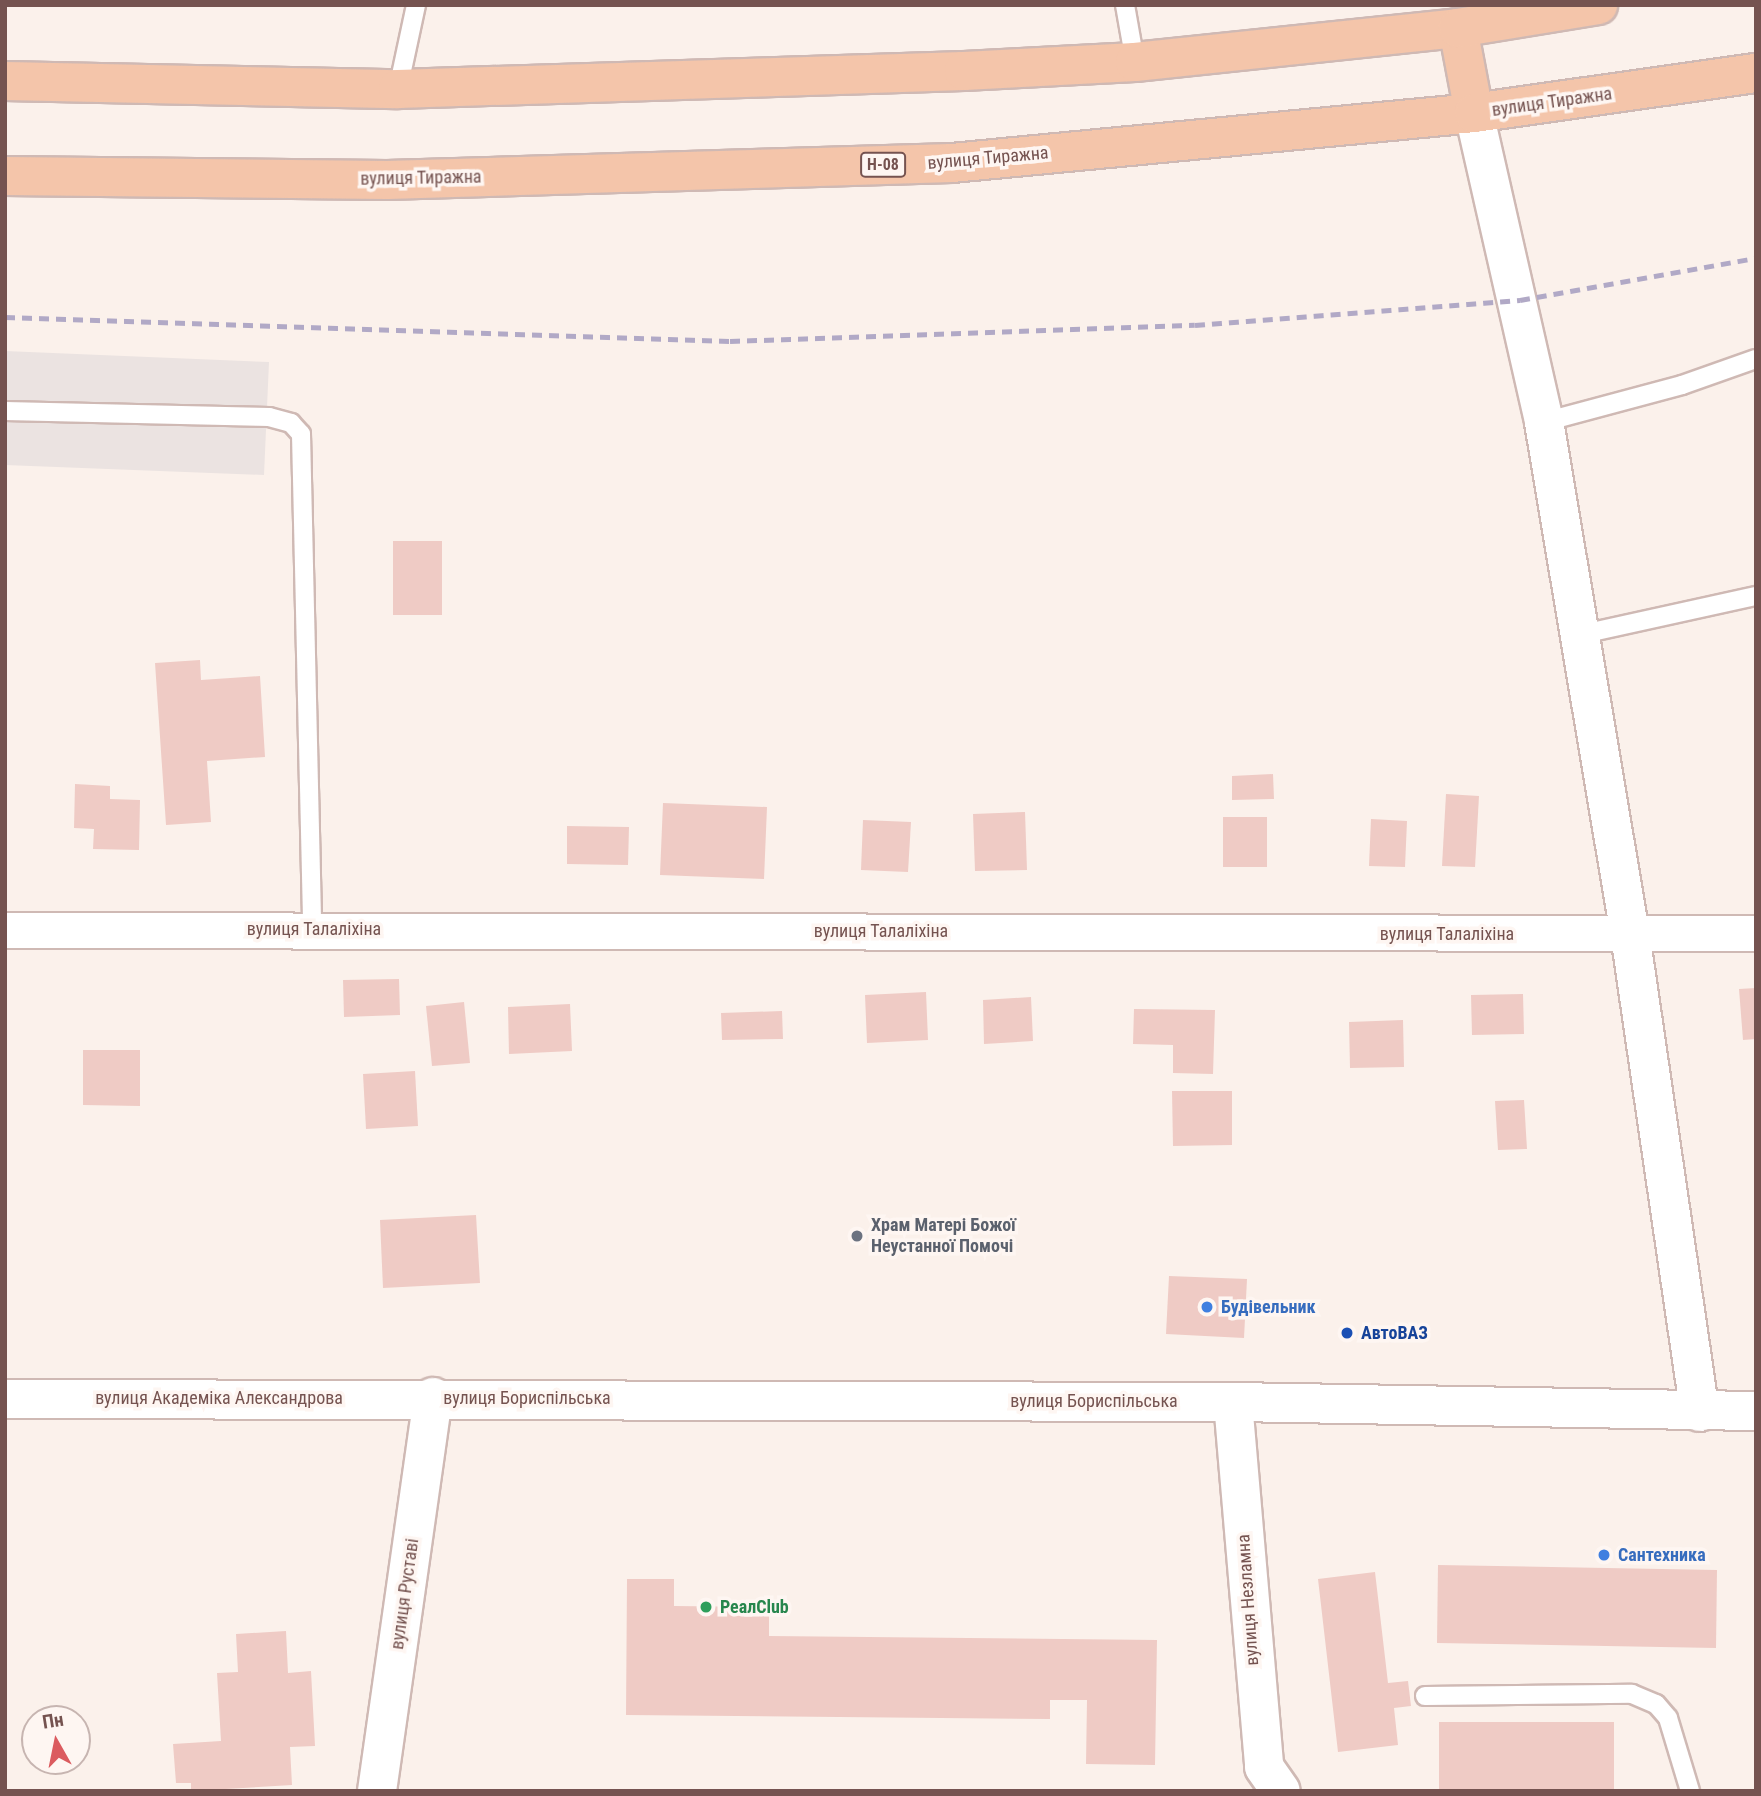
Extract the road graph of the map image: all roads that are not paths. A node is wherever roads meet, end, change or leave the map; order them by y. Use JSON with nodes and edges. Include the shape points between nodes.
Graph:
{"nodes":[{"id":1,"x":416,"y":5,"type":"edge"},
{"id":2,"x":1125,"y":5,"type":"edge"},
{"id":3,"x":1598,"y":5,"type":"edge"},
{"id":4,"x":1456,"y":17,"type":"edge"},
{"id":5,"x":1135,"y":62,"type":"junction"},
{"id":6,"x":1756,"y":73,"type":"edge"},
{"id":7,"x":5,"y":81,"type":"edge"},
{"id":8,"x":398,"y":89,"type":"junction"},
{"id":9,"x":1474,"y":113,"type":"junction"},
{"id":10,"x":5,"y":176,"type":"edge"},
{"id":11,"x":1756,"y":359,"type":"edge"},
{"id":12,"x":5,"y":411,"type":"edge"},
{"id":13,"x":1544,"y":422,"type":"junction"},
{"id":14,"x":1756,"y":596,"type":"edge"},
{"id":15,"x":1578,"y":635,"type":"junction"},
{"id":16,"x":312,"y":929,"type":"junction"},
{"id":17,"x":5,"y":930,"type":"edge"},
{"id":18,"x":1756,"y":933,"type":"edge"},
{"id":19,"x":1630,"y":934,"type":"junction"},
{"id":20,"x":433,"y":1397,"type":"junction"},
{"id":21,"x":5,"y":1399,"type":"edge"},
{"id":22,"x":1233,"y":1402,"type":"junction"},
{"id":23,"x":1756,"y":1411,"type":"edge"},
{"id":24,"x":1700,"y":1412,"type":"junction"},
{"id":25,"x":1425,"y":1696,"type":"dead end"},
{"id":26,"x":377,"y":1791,"type":"edge"},
{"id":27,"x":1281,"y":1791,"type":"edge"},
{"id":28,"x":1690,"y":1791,"type":"edge"}],
"edges":[{"from":1,"to":8,"type":"lane"},
{"from":2,"to":5,"type":"lane"},
{"from":3,"to":4,"type":"main road"},
{"from":4,"to":5,"type":"main road"},
{"from":4,"to":9,"type":"main road"},
{"from":5,"to":8,"type":"main road"},
{"from":6,"to":9,"type":"main road","name":"вулиця Тиражна","number":"Н-08"},
{"from":7,"to":8,"type":"main road"},
{"from":9,"to":10,"type":"main road","name":"вулиця Тиражна","number":"Н-08","via":[[952,163],[387,180]]},
{"from":9,"to":13,"type":"street"},
{"from":11,"to":13,"type":"lane","via":[[1682,385]]},
{"from":12,"to":16,"type":"lane","via":[[269,417],[291,423],[301,434],[305,456],[307,888]]},
{"from":13,"to":15,"type":"street"},
{"from":14,"to":15,"type":"lane"},
{"from":15,"to":19,"type":"street"},
{"from":16,"to":17,"type":"street","name":"вулиця Талаліхіна"},
{"from":16,"to":19,"type":"street","name":"вулиця Талаліхіна"},
{"from":18,"to":19,"type":"street","name":"вулиця Талаліхіна"},
{"from":19,"to":24,"type":"street"},
{"from":20,"to":21,"type":"street","name":"вулиця Академіка Александрова"},
{"from":20,"to":22,"type":"street","name":"вулиця Бориспільська"},
{"from":20,"to":26,"type":"street","name":"вулиця Руставі"},
{"from":22,"to":24,"type":"street","name":"вулиця Бориспільська"},
{"from":22,"to":27,"type":"street","name":"вулиця Незламна","via":[[1264,1767]]},
{"from":23,"to":24,"type":"street","name":"вулиця Бориспільська"},
{"from":25,"to":28,"type":"lane","via":[[1632,1694],[1656,1704],[1668,1718]]}]}
